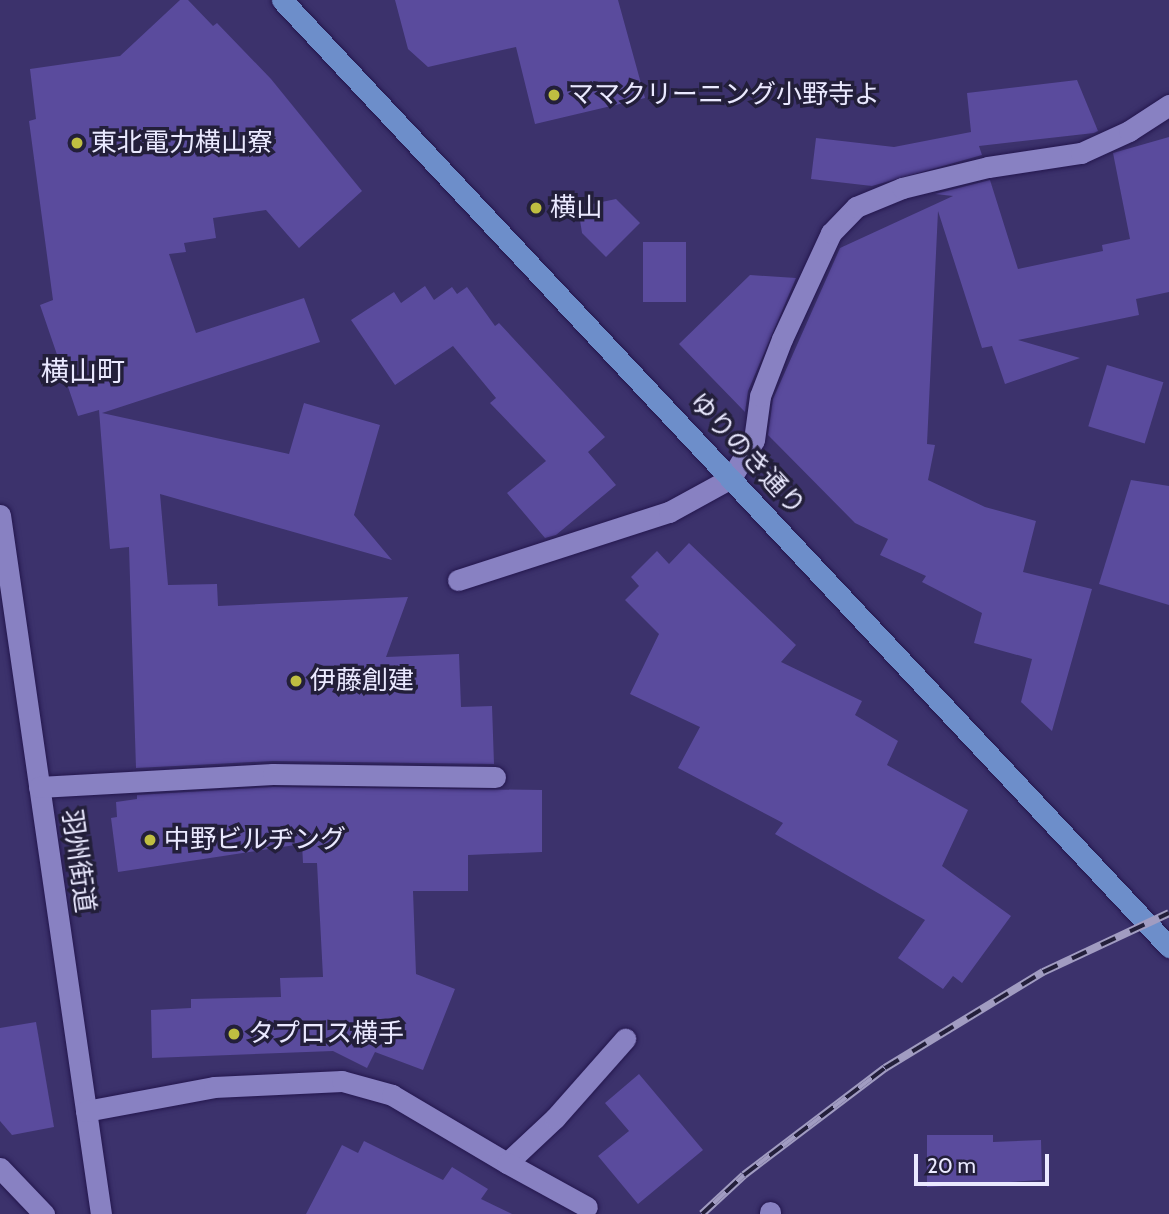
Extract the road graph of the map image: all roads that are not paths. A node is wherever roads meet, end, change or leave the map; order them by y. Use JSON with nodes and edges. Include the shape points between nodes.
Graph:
{"nodes":[{"id":1,"x":282,"y":0,"type":"edge"},
{"id":2,"x":1169,"y":105,"type":"edge"},
{"id":3,"x":731,"y":478,"type":"junction"},
{"id":4,"x":0,"y":515,"type":"edge"},
{"id":5,"x":458,"y":580,"type":"dead end"},
{"id":6,"x":495,"y":777,"type":"dead end"},
{"id":7,"x":39,"y":787,"type":"junction"},
{"id":8,"x":1169,"y":947,"type":"edge"},
{"id":9,"x":625,"y":1040,"type":"dead end"},
{"id":10,"x":86,"y":1111,"type":"junction"},
{"id":11,"x":507,"y":1163,"type":"junction"},
{"id":12,"x":0,"y":1168,"type":"edge"},
{"id":13,"x":587,"y":1206,"type":"dead end"},
{"id":14,"x":44,"y":1214,"type":"edge"},
{"id":15,"x":101,"y":1214,"type":"edge"}],
"edges":[{"from":1,"to":3,"type":"street","name":"ゆりのき通り"},
{"from":2,"to":3,"type":"street","via":[[1081,153],[988,167],[902,188],[856,207],[831,233],[760,396],[754,440]]},
{"from":3,"to":5,"type":"street","via":[[669,512]]},
{"from":3,"to":8,"type":"street","name":"ゆりのき通り"},
{"from":4,"to":7,"type":"street","name":"羽州街道"},
{"from":6,"to":7,"type":"street","via":[[274,774]]},
{"from":7,"to":10,"type":"street","name":"羽州街道"},
{"from":9,"to":11,"type":"street"},
{"from":10,"to":11,"type":"street","via":[[214,1087],[341,1080],[392,1095]]},
{"from":10,"to":15,"type":"street","name":"羽州街道"},
{"from":11,"to":13,"type":"street"},
{"from":12,"to":14,"type":"street"}]}
